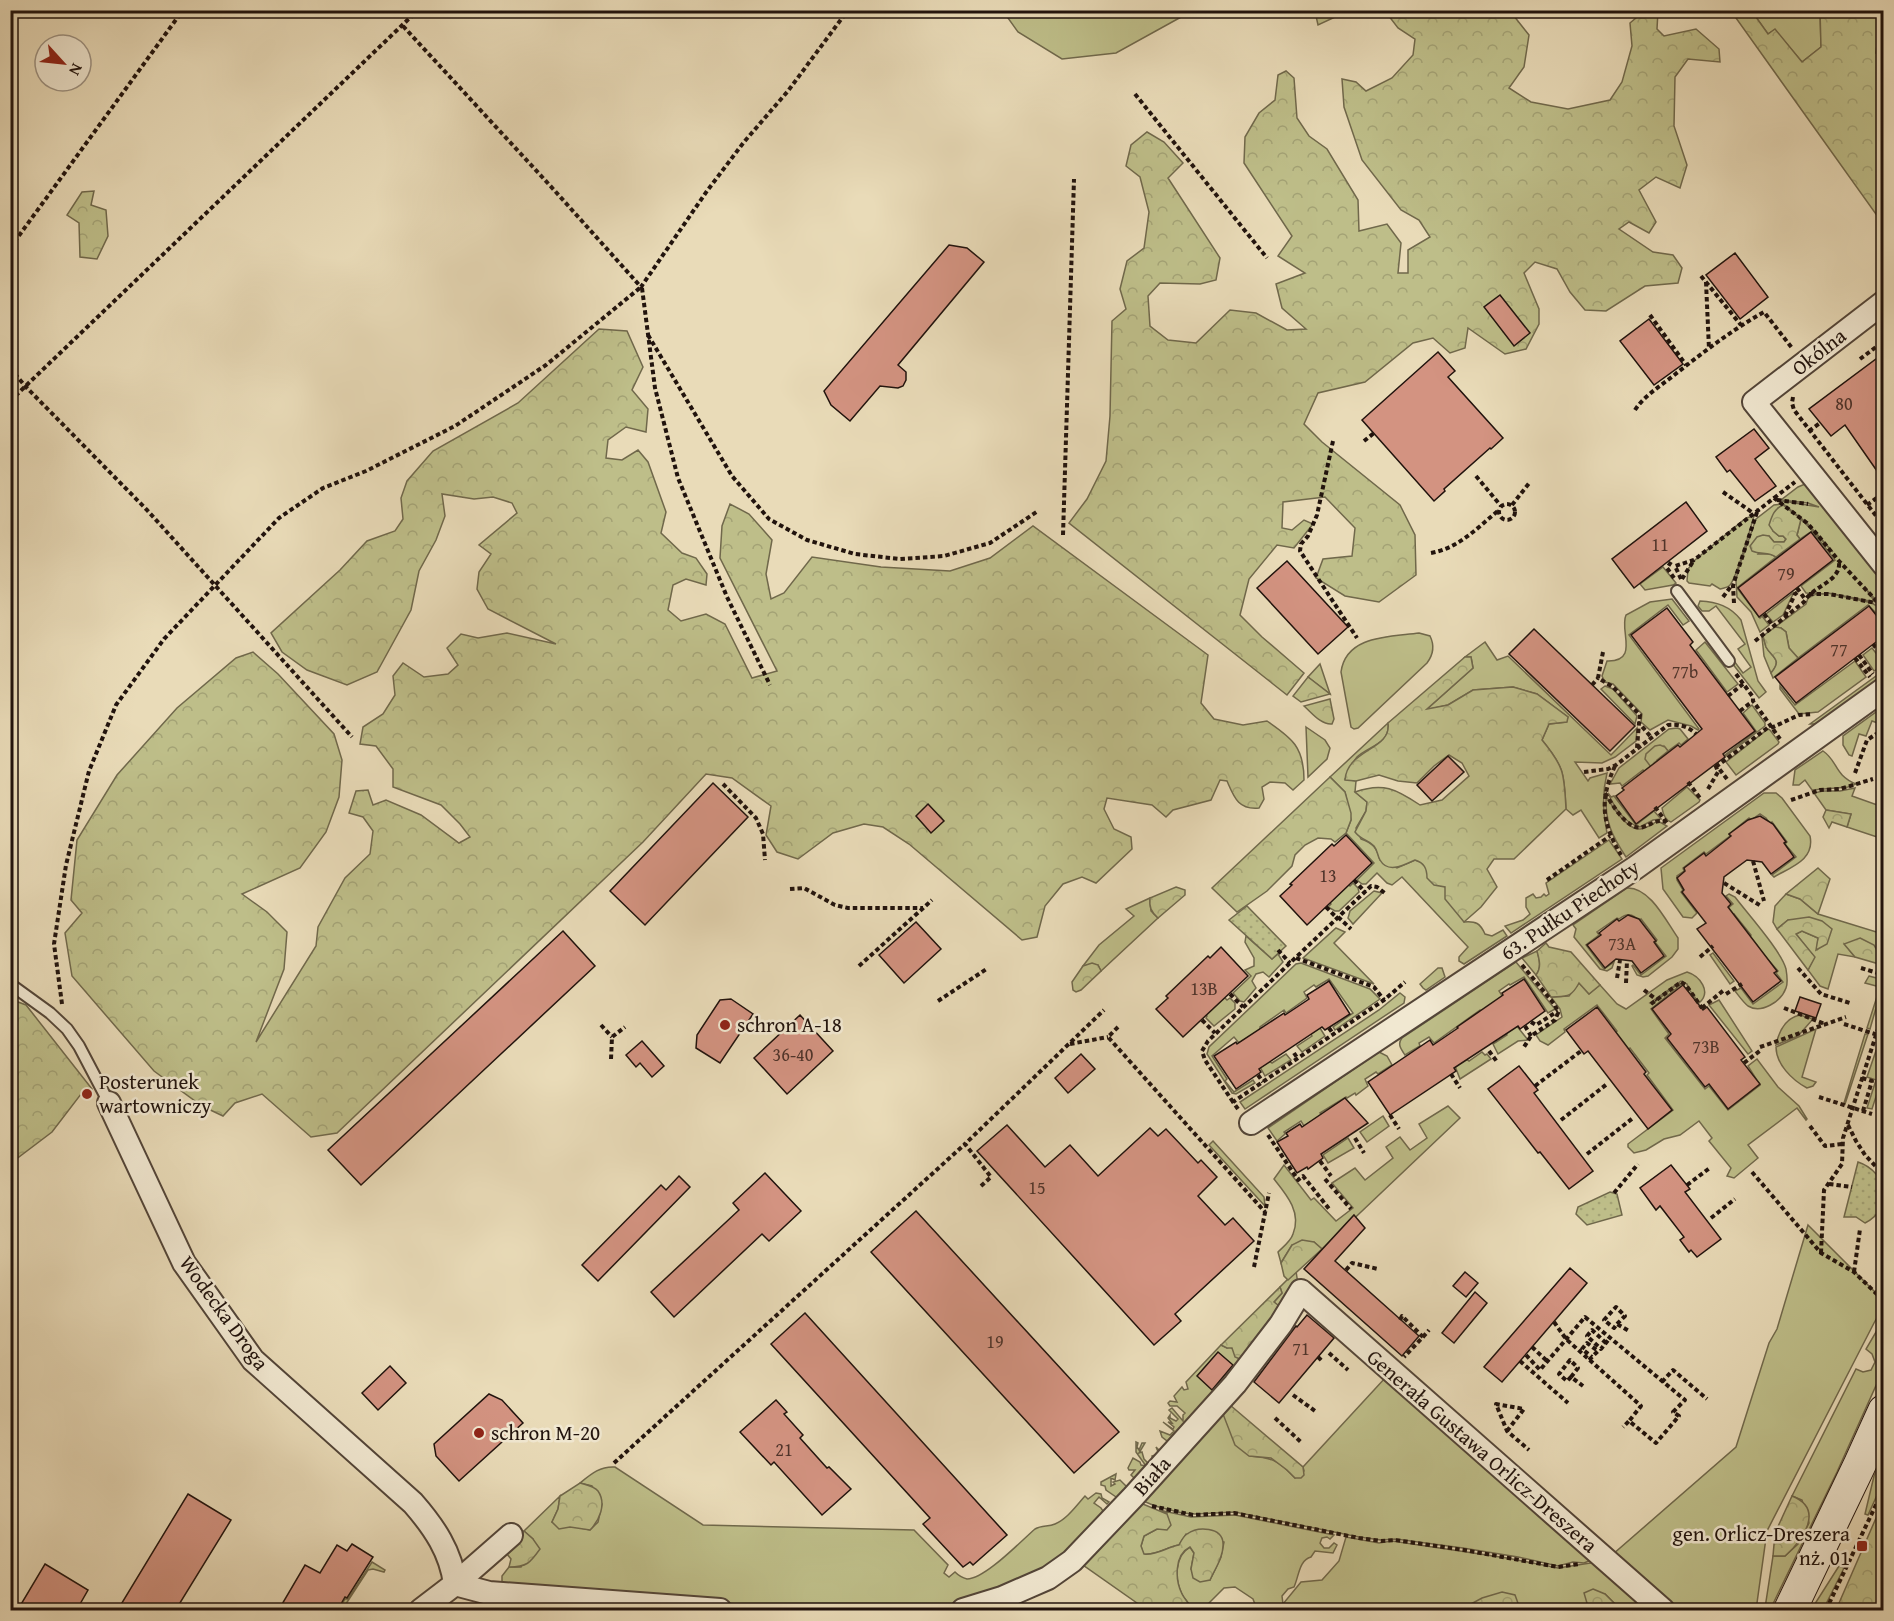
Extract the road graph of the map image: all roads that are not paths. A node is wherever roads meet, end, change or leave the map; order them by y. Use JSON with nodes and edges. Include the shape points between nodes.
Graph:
{"nodes":[{"id":1,"x":1884,"y":302,"type":"edge"},
{"id":2,"x":1884,"y":565,"type":"edge"},
{"id":3,"x":1681,"y":588,"type":"road end"},
{"id":4,"x":1729,"y":661,"type":"road end"},
{"id":5,"x":1876,"y":680,"type":"edge"},
{"id":6,"x":10,"y":984,"type":"edge"},
{"id":7,"x":109,"y":1103,"type":"joint"},
{"id":8,"x":1254,"y":1120,"type":"road end"},
{"id":9,"x":1300,"y":1291,"type":"joint"},
{"id":10,"x":1884,"y":1412,"type":"edge"},
{"id":11,"x":511,"y":1535,"type":"dead end"},
{"id":12,"x":455,"y":1584,"type":"junction"},
{"id":13,"x":421,"y":1611,"type":"edge"},
{"id":14,"x":720,"y":1611,"type":"edge"},
{"id":15,"x":963,"y":1611,"type":"edge"},
{"id":16,"x":1663,"y":1611,"type":"edge"},
{"id":17,"x":1790,"y":1611,"type":"edge"}],
"edges":[{"from":1,"to":2,"type":"street","name":"Okólna","via":[[1754,402]]},
{"from":3,"to":4,"type":"lane"},
{"from":5,"to":8,"type":"street","name":"63. Pułku Piechoty","via":[[1635,868]]},
{"from":6,"to":7,"type":"lane","name":"Wodecka Droga","via":[[67,1029]]},
{"from":7,"to":12,"type":"street","name":"Wodecka Droga","via":[[184,1263],[253,1360],[413,1503],[441,1540]]},
{"from":9,"to":15,"type":"street","name":"Biała","via":[[1281,1324],[1240,1378],[1082,1552],[1058,1572]]},
{"from":9,"to":16,"type":"street","name":"Generała Gustawa Orlicz-Dreszera"},
{"from":10,"to":17,"type":"main road"},
{"from":11,"to":12,"type":"street"},
{"from":12,"to":13,"type":"street"},
{"from":12,"to":14,"type":"street","via":[[489,1593]]}]}
